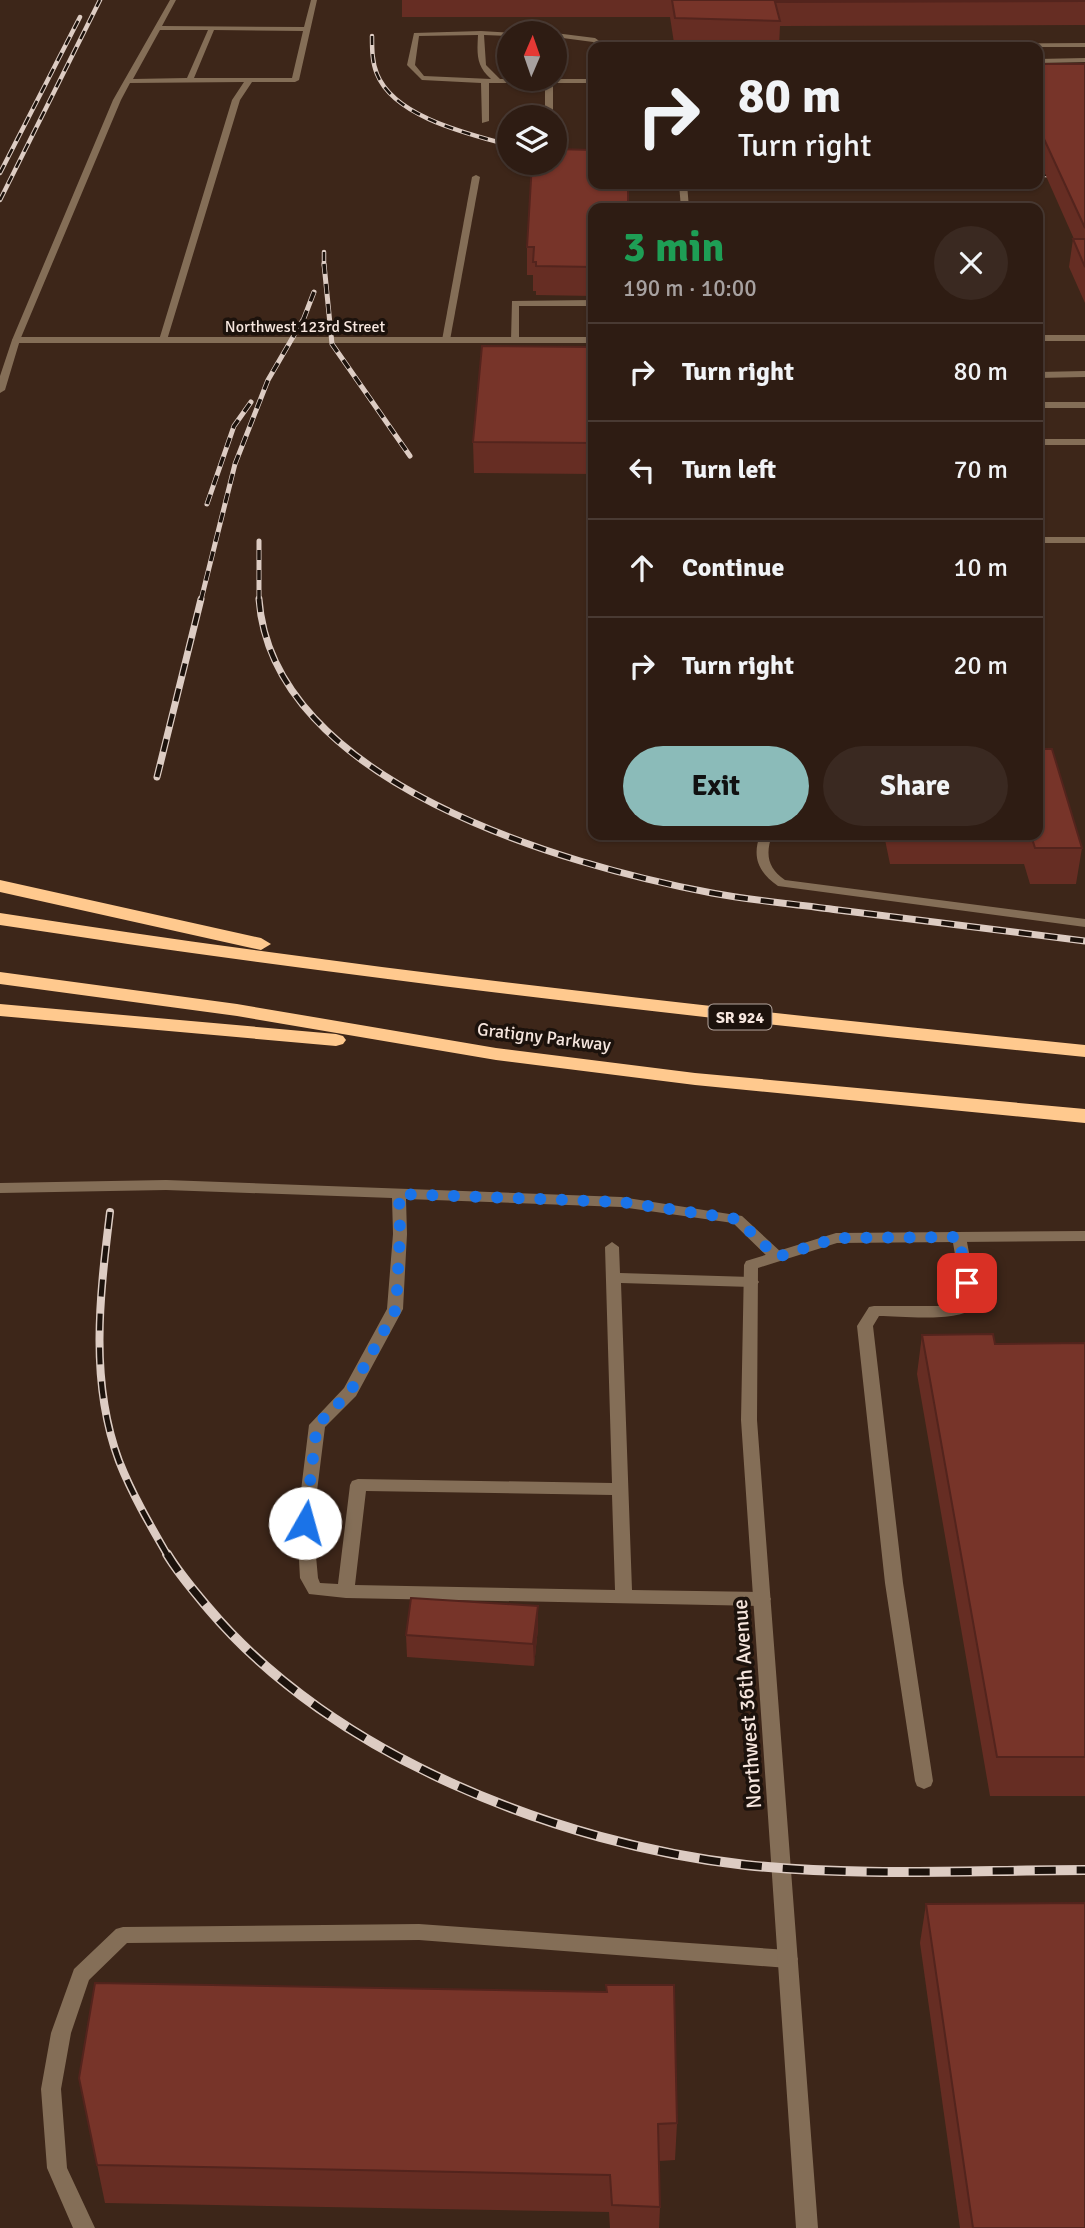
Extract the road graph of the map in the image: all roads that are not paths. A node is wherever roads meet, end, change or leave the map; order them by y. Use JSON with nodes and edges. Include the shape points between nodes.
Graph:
{"nodes":[{"id":1,"x":173,"y":0,"type":"edge"},
{"id":2,"x":314,"y":0,"type":"edge"},
{"id":3,"x":157,"y":28,"type":"junction"},
{"id":4,"x":212,"y":28,"type":"junction"},
{"id":5,"x":307,"y":29,"type":"junction"},
{"id":6,"x":481,"y":33,"type":"junction"},
{"id":7,"x":497,"y":34,"type":"edge"},
{"id":8,"x":567,"y":36,"type":"edge"},
{"id":9,"x":597,"y":42,"type":"edge"},
{"id":10,"x":1043,"y":45,"type":"edge"},
{"id":11,"x":1085,"y":45,"type":"edge"},
{"id":12,"x":1085,"y":60,"type":"edge"},
{"id":13,"x":1043,"y":61,"type":"edge"},
{"id":14,"x":485,"y":80,"type":"junction"},
{"id":15,"x":497,"y":80,"type":"edge"},
{"id":16,"x":128,"y":81,"type":"junction"},
{"id":17,"x":189,"y":81,"type":"junction"},
{"id":18,"x":249,"y":81,"type":"junction"},
{"id":19,"x":497,"y":81,"type":"edge"},
{"id":20,"x":567,"y":81,"type":"edge"},
{"id":21,"x":588,"y":81,"type":"edge"},
{"id":22,"x":485,"y":121,"type":"dead end"},
{"id":23,"x":476,"y":177,"type":"dead end"},
{"id":24,"x":588,"y":303,"type":"edge"},
{"id":25,"x":1043,"y":338,"type":"edge"},
{"id":26,"x":1085,"y":338,"type":"edge"},
{"id":27,"x":16,"y":340,"type":"junction"},
{"id":28,"x":163,"y":340,"type":"junction"},
{"id":29,"x":446,"y":340,"type":"junction"},
{"id":30,"x":515,"y":340,"type":"junction"},
{"id":31,"x":588,"y":340,"type":"edge"},
{"id":32,"x":1085,"y":374,"type":"edge"},
{"id":33,"x":1043,"y":375,"type":"edge"},
{"id":34,"x":0,"y":390,"type":"edge"},
{"id":35,"x":1043,"y":405,"type":"edge"},
{"id":36,"x":1085,"y":405,"type":"edge"},
{"id":37,"x":1043,"y":442,"type":"edge"},
{"id":38,"x":1085,"y":442,"type":"edge"},
{"id":39,"x":1043,"y":540,"type":"edge"},
{"id":40,"x":1085,"y":540,"type":"edge"},
{"id":41,"x":765,"y":840,"type":"edge"},
{"id":42,"x":0,"y":886,"type":"edge"},
{"id":43,"x":0,"y":919,"type":"edge"},
{"id":44,"x":1085,"y":923,"type":"edge"},
{"id":45,"x":251,"y":949,"type":"junction"},
{"id":46,"x":0,"y":978,"type":"edge"},
{"id":47,"x":0,"y":1010,"type":"edge"},
{"id":48,"x":234,"y":1020,"type":"junction"},
{"id":49,"x":1085,"y":1051,"type":"edge"},
{"id":50,"x":1085,"y":1116,"type":"edge"},
{"id":51,"x":0,"y":1188,"type":"edge"},
{"id":52,"x":399,"y":1194,"type":"junction"},
{"id":53,"x":1085,"y":1236,"type":"edge"},
{"id":54,"x":959,"y":1237,"type":"junction"},
{"id":55,"x":612,"y":1247,"type":"dead end"},
{"id":56,"x":777,"y":1257,"type":"junction"},
{"id":57,"x":613,"y":1278,"type":"junction"},
{"id":58,"x":751,"y":1282,"type":"junction"},
{"id":59,"x":620,"y":1489,"type":"junction"},
{"id":60,"x":346,"y":1591,"type":"junction"},
{"id":61,"x":624,"y":1596,"type":"junction"},
{"id":62,"x":762,"y":1599,"type":"junction"},
{"id":63,"x":923,"y":1781,"type":"dead end"},
{"id":64,"x":788,"y":1958,"type":"junction"},
{"id":65,"x":84,"y":2228,"type":"edge"},
{"id":66,"x":807,"y":2228,"type":"edge"}],
"edges":[{"from":1,"to":3,"type":"street"},
{"from":2,"to":5,"type":"street"},
{"from":3,"to":4,"type":"street"},
{"from":3,"to":16,"type":"street"},
{"from":4,"to":5,"type":"street"},
{"from":4,"to":17,"type":"street"},
{"from":5,"to":18,"type":"street","via":[[295,80]]},
{"from":6,"to":7,"type":"street"},
{"from":6,"to":14,"type":"street","via":[[416,33],[411,65],[422,78]]},
{"from":6,"to":15,"type":"street","via":[[483,70]]},
{"from":8,"to":9,"type":"street"},
{"from":10,"to":11,"type":"street"},
{"from":12,"to":13,"type":"street"},
{"from":14,"to":19,"type":"street"},
{"from":14,"to":22,"type":"street"},
{"from":16,"to":17,"type":"street"},
{"from":16,"to":27,"type":"street"},
{"from":17,"to":18,"type":"street"},
{"from":18,"to":28,"type":"street","via":[[236,100]]},
{"from":20,"to":21,"type":"street"},
{"from":23,"to":29,"type":"street"},
{"from":24,"to":30,"type":"street","via":[[514,303]]},
{"from":25,"to":26,"type":"street"},
{"from":27,"to":28,"type":"street","name":"Northwest 123rd Street"},
{"from":27,"to":34,"type":"street"},
{"from":28,"to":29,"type":"street","name":"Northwest 123rd Street"},
{"from":29,"to":30,"type":"street","name":"Northwest 123rd Street"},
{"from":30,"to":31,"type":"street","name":"Northwest 123rd Street"},
{"from":32,"to":33,"type":"street"},
{"from":35,"to":36,"type":"street"},
{"from":37,"to":38,"type":"street"},
{"from":39,"to":40,"type":"street"},
{"from":41,"to":44,"type":"street","via":[[762,866],[782,883]]},
{"from":42,"to":45,"type":"highway"},
{"from":43,"to":45,"type":"highway"},
{"from":45,"to":49,"type":"highway","number":"SR 924","via":[[395,975]]},
{"from":46,"to":48,"type":"highway"},
{"from":47,"to":48,"type":"highway"},
{"from":48,"to":50,"type":"highway","name":"Gratigny Parkway","via":[[695,1079]]},
{"from":51,"to":52,"type":"street","via":[[166,1185]]},
{"from":52,"to":56,"type":"street","via":[[621,1202],[737,1219]]},
{"from":52,"to":60,"type":"street","via":[[396,1309],[350,1392],[317,1425],[305,1523],[309,1578],[315,1589]]},
{"from":53,"to":54,"type":"street"},
{"from":54,"to":56,"type":"street","via":[[836,1238]]},
{"from":54,"to":63,"type":"street","via":[[971,1304],[953,1311],[874,1311],[865,1326],[894,1583]]},
{"from":55,"to":57,"type":"street"},
{"from":56,"to":58,"type":"street","via":[[751,1265]]},
{"from":57,"to":58,"type":"street"},
{"from":57,"to":59,"type":"street"},
{"from":58,"to":62,"type":"street","name":"Northwest 36th Avenue","via":[[749,1420]]},
{"from":59,"to":60,"type":"street","via":[[358,1485]]},
{"from":59,"to":61,"type":"street"},
{"from":60,"to":61,"type":"street"},
{"from":61,"to":62,"type":"street"},
{"from":62,"to":64,"type":"street","name":"Northwest 36th Avenue"},
{"from":64,"to":65,"type":"street","via":[[419,1932],[123,1935],[81,1975],[61,2033],[51,2089],[57,2168]]},
{"from":64,"to":66,"type":"street","name":"Northwest 36th Avenue"}]}
